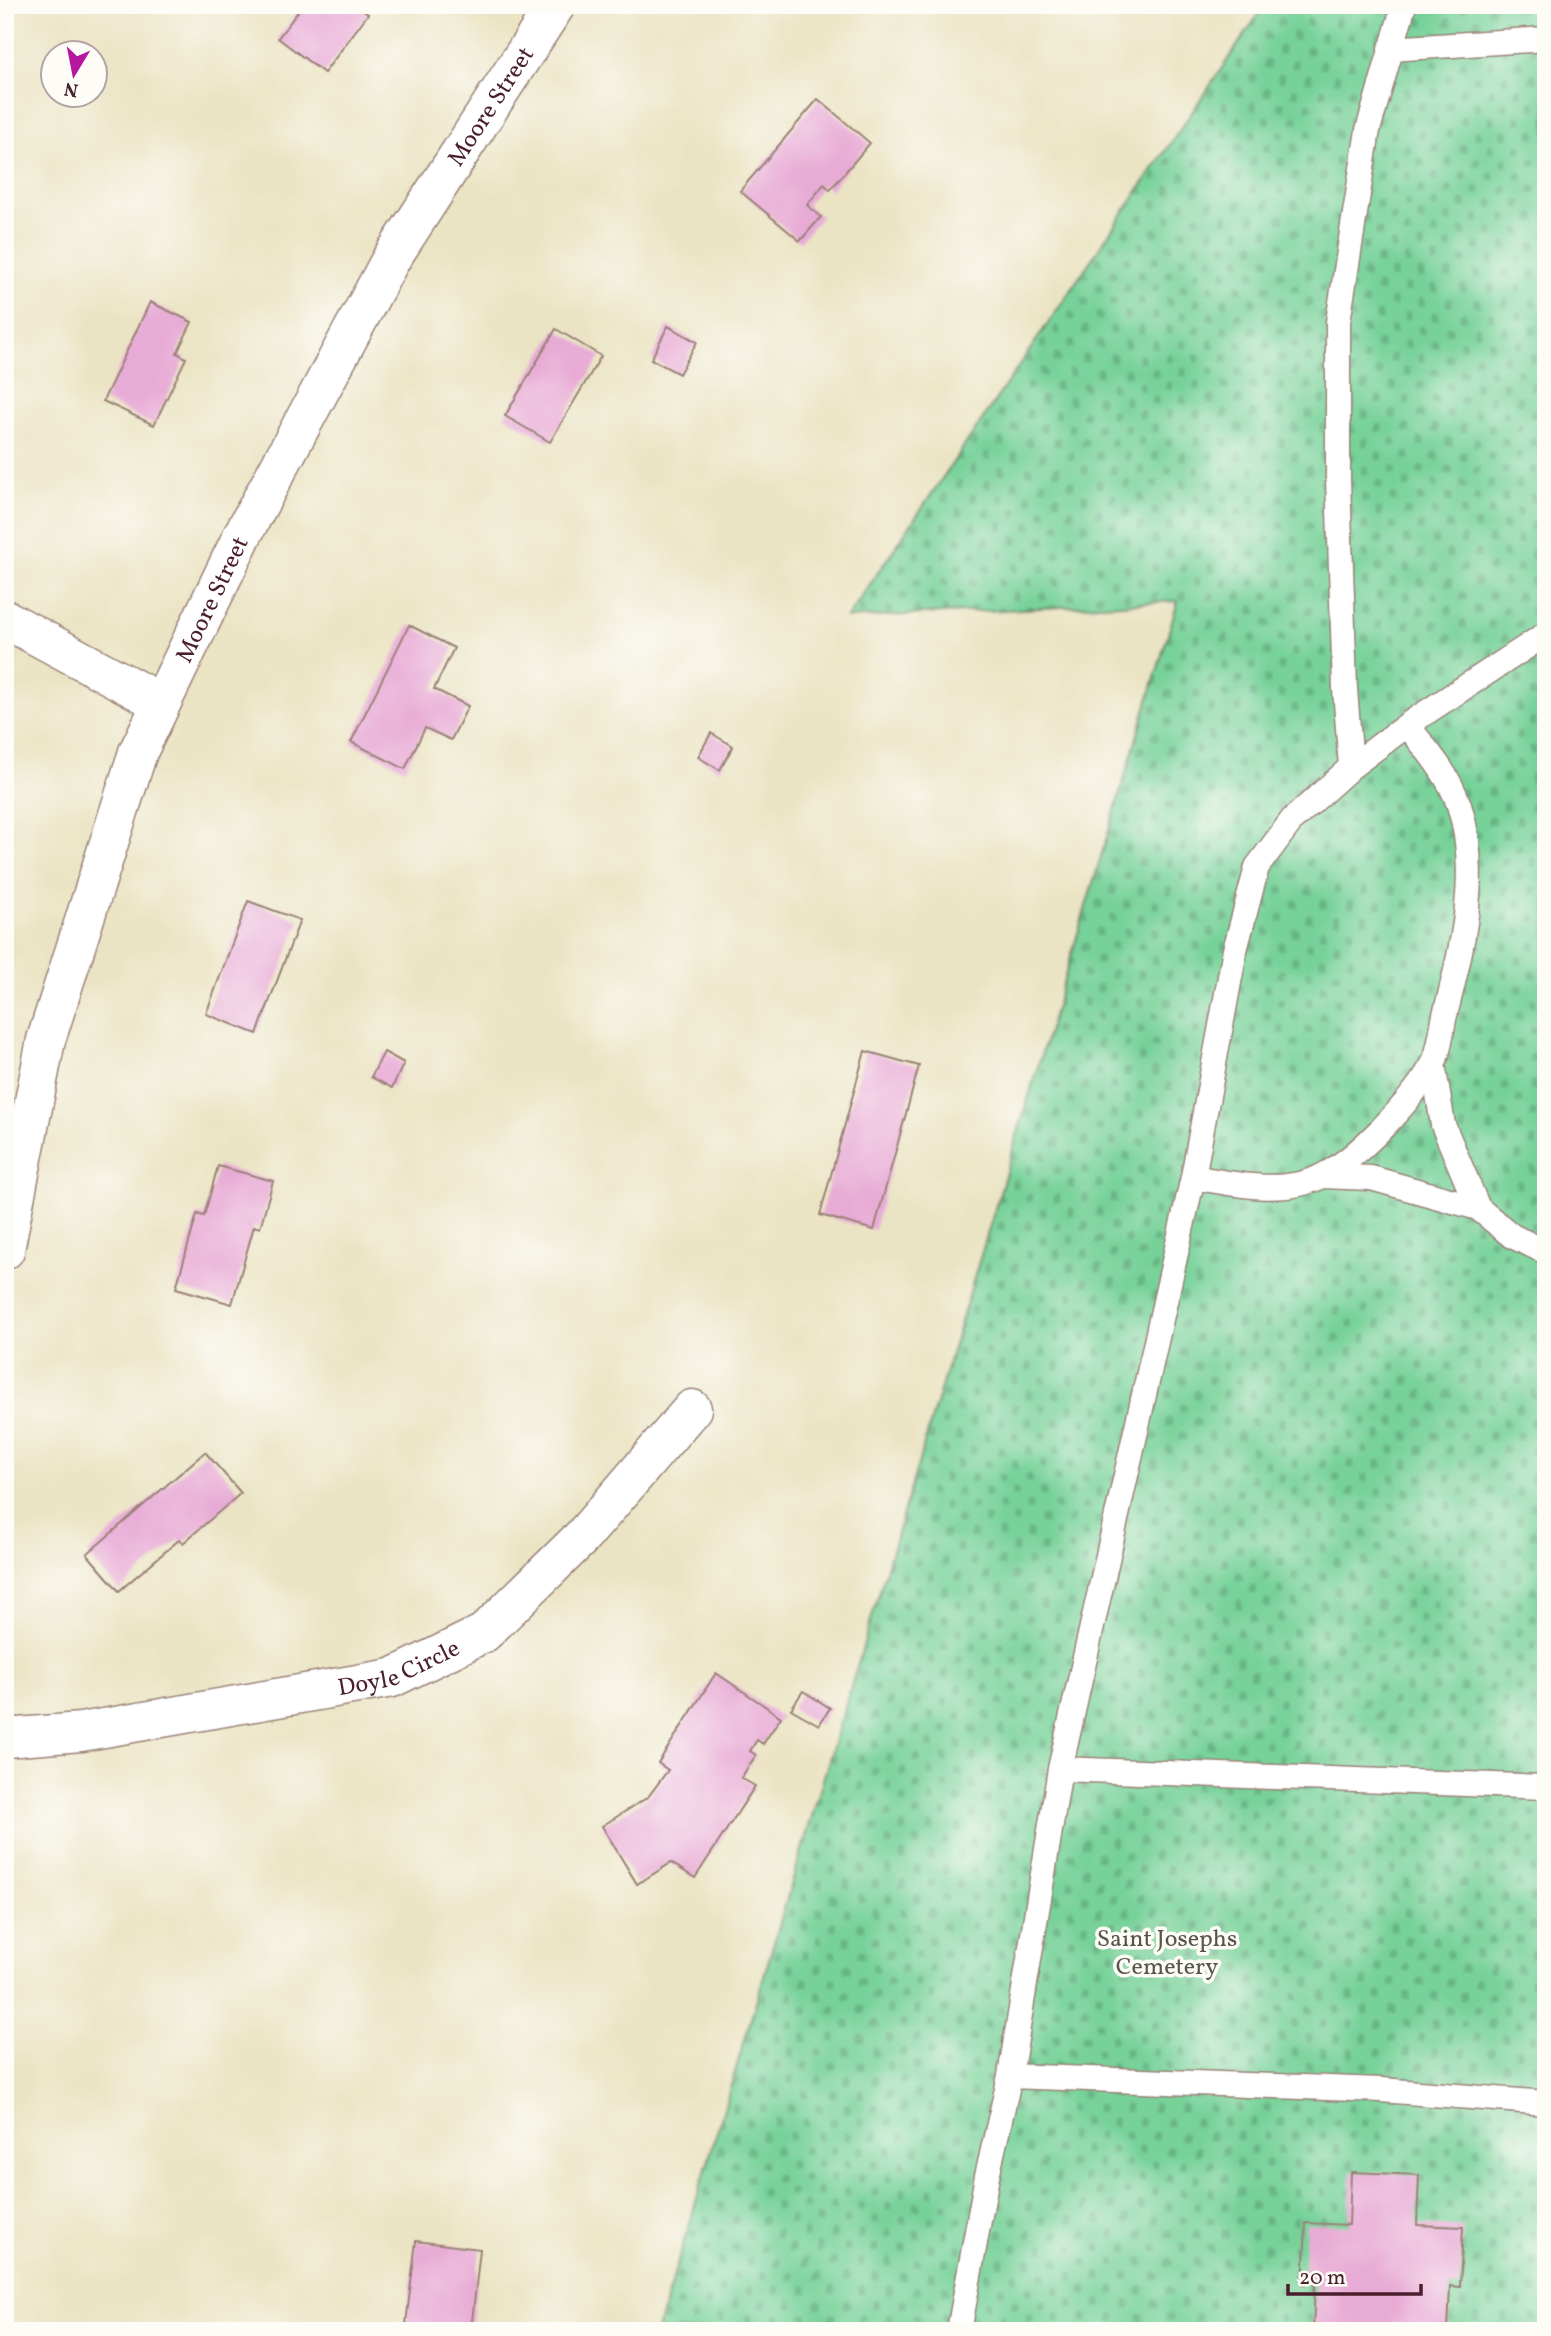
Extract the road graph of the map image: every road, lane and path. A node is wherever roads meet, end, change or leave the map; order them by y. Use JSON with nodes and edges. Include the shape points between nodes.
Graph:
{"nodes":[{"id":1,"x":556,"y":5,"type":"edge"},
{"id":2,"x":1404,"y":5,"type":"edge"},
{"id":3,"x":1546,"y":38,"type":"edge"},
{"id":4,"x":1390,"y":49,"type":"junction"},
{"id":5,"x":5,"y":619,"type":"edge"},
{"id":6,"x":1546,"y":634,"type":"edge"},
{"id":7,"x":162,"y":703,"type":"junction"},
{"id":8,"x":1407,"y":725,"type":"junction"},
{"id":9,"x":1351,"y":767,"type":"junction"},
{"id":10,"x":1433,"y":1064,"type":"junction"},
{"id":11,"x":1324,"y":1176,"type":"junction"},
{"id":12,"x":1193,"y":1177,"type":"junction"},
{"id":13,"x":1478,"y":1208,"type":"junction"},
{"id":14,"x":5,"y":1250,"type":"edge"},
{"id":15,"x":1546,"y":1252,"type":"edge"},
{"id":16,"x":692,"y":1409,"type":"dead end"},
{"id":17,"x":5,"y":1738,"type":"edge"},
{"id":18,"x":1060,"y":1769,"type":"junction"},
{"id":19,"x":1546,"y":1787,"type":"edge"},
{"id":20,"x":1010,"y":2076,"type":"junction"},
{"id":21,"x":1546,"y":2103,"type":"edge"},
{"id":22,"x":959,"y":2331,"type":"edge"}],
"edges":[{"from":1,"to":7,"type":"street","name":"Moore Street","via":[[391,259],[243,534]]},
{"from":2,"to":4,"type":"lane"},
{"from":3,"to":4,"type":"lane"},
{"from":4,"to":9,"type":"lane","via":[[1368,130],[1338,323],[1338,479]]},
{"from":5,"to":7,"type":"street"},
{"from":6,"to":8,"type":"lane"},
{"from":7,"to":14,"type":"street","name":"Moore Street","via":[[138,752],[46,1040]]},
{"from":8,"to":9,"type":"lane"},
{"from":8,"to":10,"type":"lane","via":[[1441,768],[1459,804],[1470,857],[1467,909]]},
{"from":9,"to":12,"type":"lane","via":[[1292,820],[1257,867],[1235,950]]},
{"from":10,"to":11,"type":"lane","via":[[1401,1108]]},
{"from":10,"to":13,"type":"lane","via":[[1443,1125]]},
{"from":11,"to":12,"type":"lane","via":[[1274,1186]]},
{"from":11,"to":13,"type":"lane","via":[[1371,1178]]},
{"from":12,"to":18,"type":"lane"},
{"from":13,"to":15,"type":"lane","via":[[1512,1236]]},
{"from":16,"to":17,"type":"street","name":"Doyle Circle","via":[[583,1536],[484,1633],[392,1678],[81,1732]]},
{"from":18,"to":19,"type":"lane"},
{"from":18,"to":20,"type":"lane"},
{"from":20,"to":21,"type":"lane","via":[[1381,2090]]},
{"from":20,"to":22,"type":"lane"}]}
